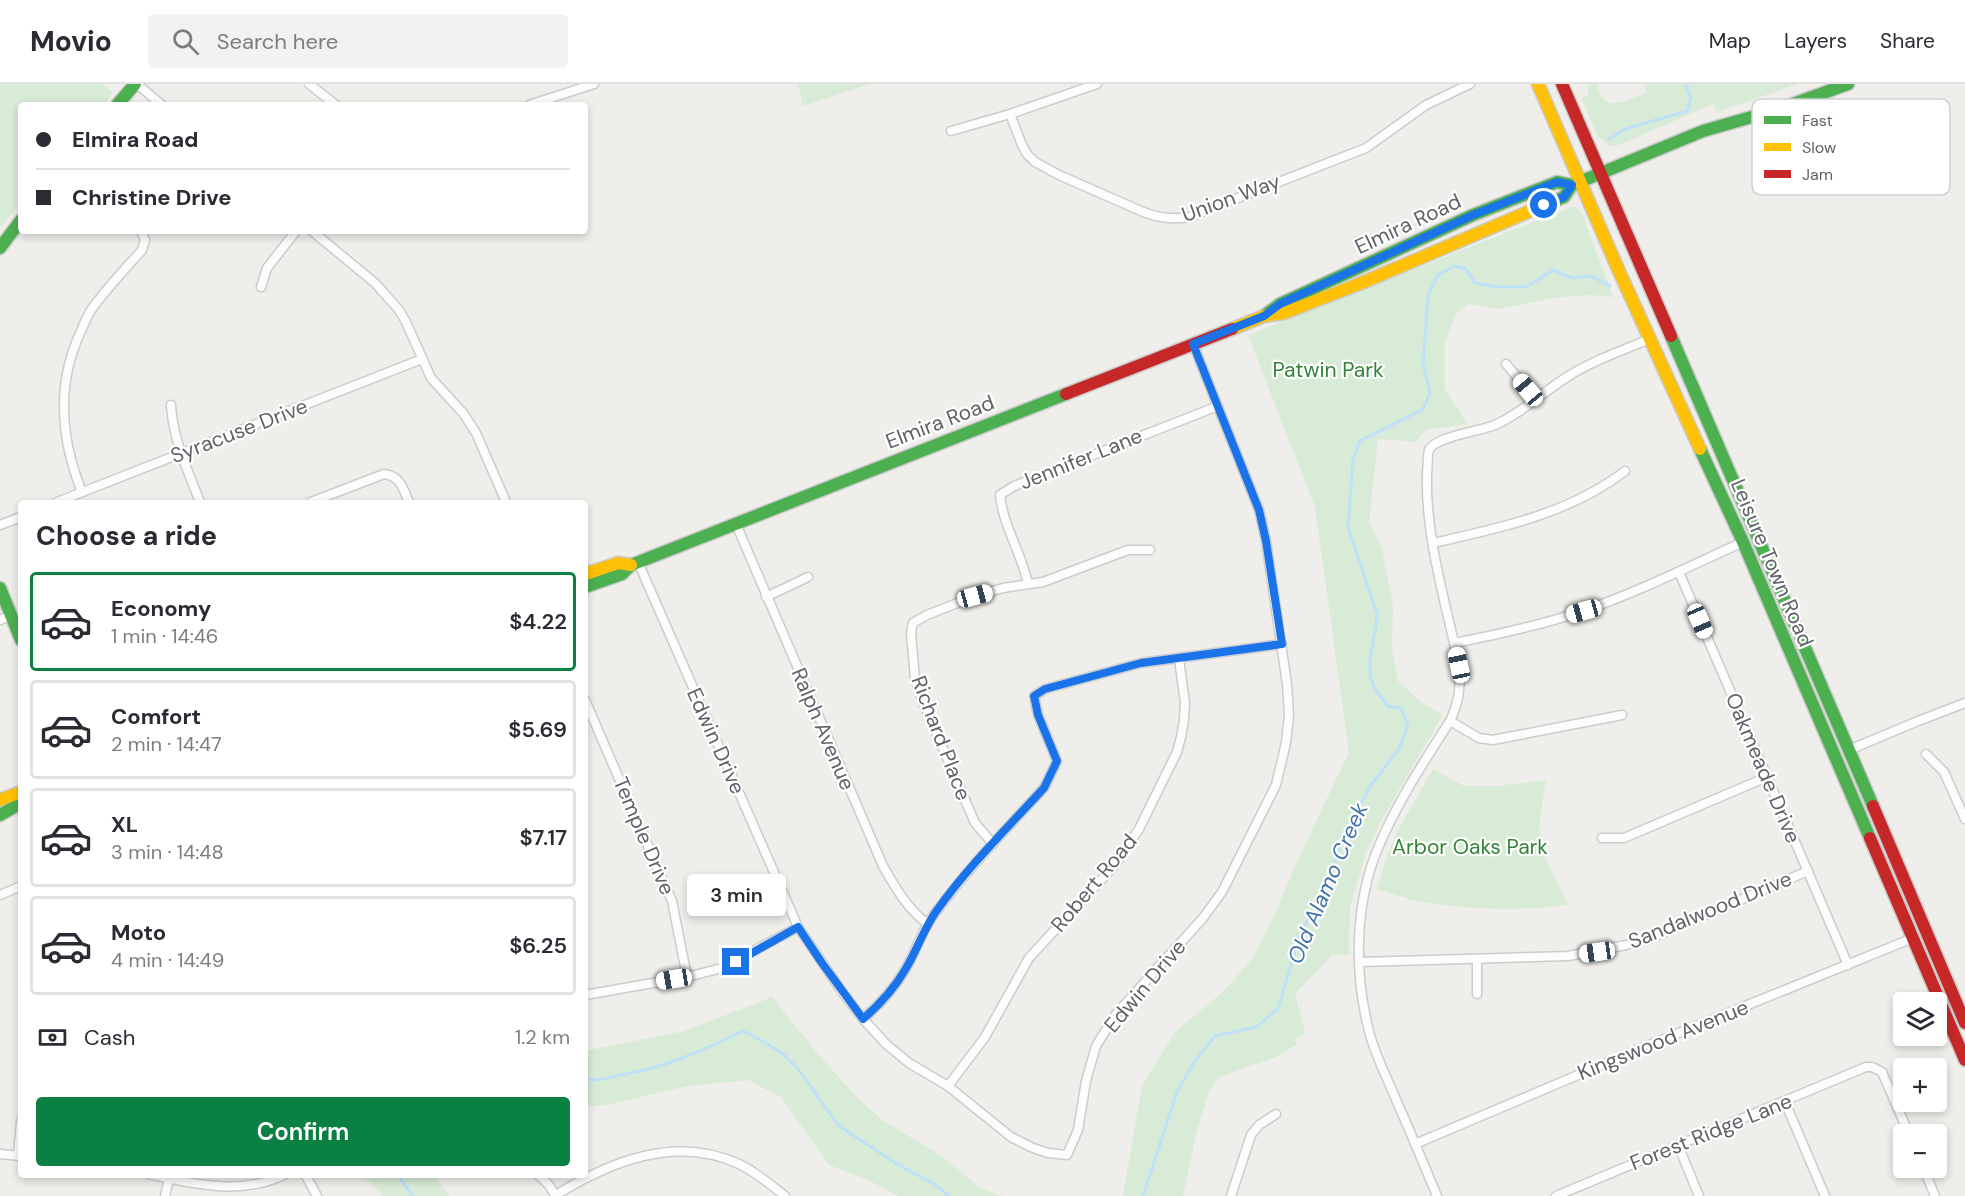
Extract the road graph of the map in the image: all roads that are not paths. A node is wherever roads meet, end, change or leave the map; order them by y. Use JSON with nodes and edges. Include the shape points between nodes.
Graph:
{"nodes":[{"id":1,"x":136,"y":84,"type":"edge"},
{"id":2,"x":309,"y":84,"type":"edge"},
{"id":3,"x":594,"y":84,"type":"edge"},
{"id":4,"x":1097,"y":84,"type":"edge"},
{"id":5,"x":1470,"y":84,"type":"edge"},
{"id":6,"x":1539,"y":84,"type":"edge"},
{"id":7,"x":1562,"y":84,"type":"edge"},
{"id":8,"x":1848,"y":84,"type":"edge"},
{"id":9,"x":1806,"y":99,"type":"edge"},
{"id":10,"x":120,"y":102,"type":"edge"},
{"id":11,"x":158,"y":102,"type":"edge"},
{"id":12,"x":332,"y":102,"type":"edge"},
{"id":13,"x":539,"y":102,"type":"edge"},
{"id":14,"x":1010,"y":114,"type":"junction"},
{"id":15,"x":1752,"y":117,"type":"edge"},
{"id":16,"x":951,"y":131,"type":"dead end"},
{"id":17,"x":1601,"y":174,"type":"junction"},
{"id":18,"x":1577,"y":183,"type":"junction"},
{"id":19,"x":18,"y":224,"type":"edge"},
{"id":20,"x":142,"y":234,"type":"edge"},
{"id":21,"x":294,"y":234,"type":"edge"},
{"id":22,"x":316,"y":234,"type":"edge"},
{"id":23,"x":0,"y":248,"type":"edge"},
{"id":24,"x":261,"y":287,"type":"dead end"},
{"id":25,"x":1264,"y":316,"type":"junction"},
{"id":26,"x":1650,"y":339,"type":"junction"},
{"id":27,"x":1193,"y":344,"type":"junction"},
{"id":28,"x":422,"y":358,"type":"junction"},
{"id":29,"x":1506,"y":363,"type":"dead end"},
{"id":30,"x":1536,"y":399,"type":"junction"},
{"id":31,"x":171,"y":405,"type":"dead end"},
{"id":32,"x":1218,"y":406,"type":"junction"},
{"id":33,"x":181,"y":453,"type":"junction"},
{"id":34,"x":1625,"y":471,"type":"dead end"},
{"id":35,"x":82,"y":492,"type":"junction"},
{"id":36,"x":62,"y":500,"type":"edge"},
{"id":37,"x":200,"y":500,"type":"edge"},
{"id":38,"x":316,"y":500,"type":"edge"},
{"id":39,"x":408,"y":500,"type":"edge"},
{"id":40,"x":505,"y":500,"type":"edge"},
{"id":41,"x":18,"y":518,"type":"edge"},
{"id":42,"x":736,"y":524,"type":"junction"},
{"id":43,"x":0,"y":525,"type":"edge"},
{"id":44,"x":1743,"y":542,"type":"junction"},
{"id":45,"x":1433,"y":543,"type":"junction"},
{"id":46,"x":1150,"y":550,"type":"dead end"},
{"id":47,"x":634,"y":563,"type":"junction"},
{"id":48,"x":1679,"y":572,"type":"junction"},
{"id":49,"x":588,"y":573,"type":"edge"},
{"id":50,"x":1772,"y":574,"type":"junction"},
{"id":51,"x":808,"y":577,"type":"dead end"},
{"id":52,"x":1028,"y":584,"type":"junction"},
{"id":53,"x":588,"y":586,"type":"edge"},
{"id":54,"x":0,"y":588,"type":"edge"},
{"id":55,"x":766,"y":597,"type":"junction"},
{"id":56,"x":5,"y":617,"type":"edge"},
{"id":57,"x":18,"y":636,"type":"edge"},
{"id":58,"x":1455,"y":643,"type":"junction"},
{"id":59,"x":1282,"y":644,"type":"junction"},
{"id":60,"x":1791,"y":655,"type":"junction"},
{"id":61,"x":1179,"y":658,"type":"junction"},
{"id":62,"x":1965,"y":703,"type":"edge"},
{"id":63,"x":588,"y":707,"type":"edge"},
{"id":64,"x":1622,"y":715,"type":"dead end"},
{"id":65,"x":1450,"y":722,"type":"junction"},
{"id":66,"x":1850,"y":750,"type":"junction"},
{"id":67,"x":1926,"y":754,"type":"dead end"},
{"id":68,"x":1767,"y":777,"type":"junction"},
{"id":69,"x":18,"y":793,"type":"edge"},
{"id":70,"x":0,"y":800,"type":"edge"},
{"id":71,"x":18,"y":805,"type":"edge"},
{"id":72,"x":18,"y":810,"type":"edge"},
{"id":73,"x":0,"y":816,"type":"edge"},
{"id":74,"x":1965,"y":819,"type":"edge"},
{"id":75,"x":1602,"y":838,"type":"dead end"},
{"id":76,"x":993,"y":844,"type":"junction"},
{"id":77,"x":1808,"y":871,"type":"junction"},
{"id":78,"x":18,"y":887,"type":"edge"},
{"id":79,"x":0,"y":895,"type":"edge"},
{"id":80,"x":928,"y":924,"type":"junction"},
{"id":81,"x":798,"y":927,"type":"junction"},
{"id":82,"x":1913,"y":938,"type":"junction"},
{"id":83,"x":1477,"y":960,"type":"junction"},
{"id":84,"x":1360,"y":962,"type":"junction"},
{"id":85,"x":1848,"y":965,"type":"junction"},
{"id":86,"x":687,"y":977,"type":"junction"},
{"id":87,"x":588,"y":994,"type":"edge"},
{"id":88,"x":1477,"y":994,"type":"dead end"},
{"id":89,"x":863,"y":1019,"type":"junction"},
{"id":90,"x":1964,"y":1022,"type":"edge"},
{"id":91,"x":1965,"y":1060,"type":"edge"},
{"id":92,"x":948,"y":1086,"type":"junction"},
{"id":93,"x":1785,"y":1102,"type":"junction"},
{"id":94,"x":1276,"y":1114,"type":"dead end"},
{"id":95,"x":1905,"y":1124,"type":"edge"},
{"id":96,"x":1415,"y":1144,"type":"junction"},
{"id":97,"x":1678,"y":1145,"type":"junction"},
{"id":98,"x":0,"y":1154,"type":"edge"},
{"id":99,"x":18,"y":1156,"type":"edge"},
{"id":100,"x":588,"y":1177,"type":"edge"},
{"id":101,"x":165,"y":1178,"type":"edge"},
{"id":102,"x":275,"y":1178,"type":"edge"},
{"id":103,"x":307,"y":1178,"type":"edge"},
{"id":104,"x":541,"y":1178,"type":"edge"},
{"id":105,"x":585,"y":1178,"type":"edge"},
{"id":106,"x":1928,"y":1178,"type":"edge"},
{"id":107,"x":169,"y":1179,"type":"junction"},
{"id":108,"x":556,"y":1195,"type":"edge"},
{"id":109,"x":1560,"y":1195,"type":"edge"},
{"id":110,"x":165,"y":1196,"type":"edge"},
{"id":111,"x":317,"y":1196,"type":"edge"},
{"id":112,"x":785,"y":1196,"type":"edge"},
{"id":113,"x":1231,"y":1196,"type":"edge"},
{"id":114,"x":1437,"y":1196,"type":"edge"},
{"id":115,"x":1699,"y":1196,"type":"edge"},
{"id":116,"x":1825,"y":1196,"type":"edge"},
{"id":117,"x":1935,"y":1196,"type":"edge"}],
"edges":[{"from":1,"to":10,"type":"main road"},
{"from":1,"to":11,"type":"street"},
{"from":2,"to":12,"type":"street"},
{"from":3,"to":13,"type":"street"},
{"from":4,"to":14,"type":"street"},
{"from":5,"to":14,"type":"street","name":"Union Way","via":[[1426,105],[1366,148],[1176,219],[1153,216],[1045,169],[1027,154]]},
{"from":6,"to":18,"type":"main road","name":"Leisure Town Road"},
{"from":7,"to":17,"type":"main road","name":"Leisure Town Road"},
{"from":8,"to":9,"type":"main road","name":"Elmira Road"},
{"from":14,"to":16,"type":"street"},
{"from":15,"to":17,"type":"main road","name":"Elmira Road","via":[[1703,131]]},
{"from":17,"to":18,"type":"main road","name":"Elmira Road"},
{"from":17,"to":50,"type":"main road","name":"Leisure Town Road"},
{"from":18,"to":25,"type":"main road","name":"Elmira Road","via":[[1564,197],[1364,282],[1284,313]]},
{"from":18,"to":25,"type":"main road","name":"Elmira Road","via":[[1557,182],[1473,215],[1280,304]]},
{"from":18,"to":26,"type":"main road","name":"Leisure Town Road"},
{"from":19,"to":23,"type":"main road"},
{"from":20,"to":35,"type":"street","via":[[142,250],[91,311],[67,372],[63,401],[66,438]]},
{"from":21,"to":24,"type":"street","via":[[267,268]]},
{"from":22,"to":28,"type":"street","via":[[392,301]]},
{"from":25,"to":27,"type":"main road","name":"Elmira Road"},
{"from":26,"to":30,"type":"street","via":[[1576,372]]},
{"from":26,"to":44,"type":"main road","name":"Leisure Town Road"},
{"from":27,"to":32,"type":"street","name":"Edwin Drive"},
{"from":27,"to":42,"type":"main road","name":"Elmira Road"},
{"from":28,"to":33,"type":"street","name":"Syracuse Drive"},
{"from":28,"to":40,"type":"street","via":[[431,378],[476,433]]},
{"from":29,"to":30,"type":"street"},
{"from":30,"to":45,"type":"street","via":[[1499,423],[1441,440],[1431,447],[1427,481]]},
{"from":31,"to":33,"type":"street"},
{"from":32,"to":52,"type":"street","name":"Jennifer Lane","via":[[1014,486],[1000,495]]},
{"from":32,"to":59,"type":"street","name":"Edwin Drive","via":[[1259,510]]},
{"from":33,"to":35,"type":"street","name":"Syracuse Drive"},
{"from":33,"to":37,"type":"street"},
{"from":34,"to":45,"type":"street","via":[[1543,515]]},
{"from":35,"to":36,"type":"street","name":"Syracuse Drive"},
{"from":38,"to":39,"type":"street","via":[[384,474],[399,480]]},
{"from":41,"to":43,"type":"street"},
{"from":42,"to":47,"type":"main road","name":"Elmira Road"},
{"from":42,"to":55,"type":"street","name":"Ralph Avenue"},
{"from":44,"to":48,"type":"street"},
{"from":44,"to":50,"type":"main road"},
{"from":44,"to":60,"type":"main road","name":"Leisure Town Road"},
{"from":45,"to":58,"type":"street"},
{"from":46,"to":52,"type":"street","name":"Richard Place","via":[[1128,550]]},
{"from":47,"to":49,"type":"main road","name":"Elmira Road","via":[[618,563]]},
{"from":47,"to":53,"type":"main road","name":"Elmira Road","via":[[622,574]]},
{"from":47,"to":81,"type":"street","name":"Edwin Drive"},
{"from":48,"to":58,"type":"street","via":[[1584,611]]},
{"from":48,"to":68,"type":"street","name":"Oakmeade Drive"},
{"from":50,"to":66,"type":"main road","name":"Leisure Town Road"},
{"from":51,"to":55,"type":"street"},
{"from":52,"to":76,"type":"street","name":"Richard Place","via":[[975,596],[917,620],[912,629],[915,679],[922,702],[975,823]]},
{"from":54,"to":56,"type":"main road"},
{"from":55,"to":80,"type":"street","name":"Ralph Avenue","via":[[884,866],[919,918]]},
{"from":56,"to":57,"type":"main road"},
{"from":58,"to":65,"type":"street","via":[[1461,684]]},
{"from":59,"to":61,"type":"street"},
{"from":59,"to":92,"type":"street","name":"Edwin Drive","via":[[1289,715],[1276,786],[1222,892],[1116,1014],[1096,1046],[1078,1130],[1067,1155],[1048,1153],[1011,1137]]},
{"from":60,"to":66,"type":"main road","via":[[1838,743],[1843,750]]},
{"from":60,"to":82,"type":"main road","name":"Leisure Town Road"},
{"from":61,"to":76,"type":"street","via":[[1141,663],[1045,689],[1034,696],[1057,761],[1044,788]]},
{"from":61,"to":92,"type":"street","name":"Robert Road","via":[[1185,704],[1181,737],[1139,829],[1114,866],[1029,958],[986,1037]]},
{"from":62,"to":66,"type":"street"},
{"from":63,"to":86,"type":"street","name":"Temple Drive","via":[[672,901]]},
{"from":64,"to":65,"type":"street","via":[[1493,740],[1479,738]]},
{"from":65,"to":84,"type":"street","via":[[1377,850],[1359,926]]},
{"from":66,"to":90,"type":"main road","name":"Leisure Town Road"},
{"from":67,"to":74,"type":"street","via":[[1944,772]]},
{"from":68,"to":75,"type":"street","via":[[1624,838]]},
{"from":68,"to":77,"type":"street","name":"Oakmeade Drive"},
{"from":69,"to":70,"type":"main road"},
{"from":71,"to":73,"type":"main road"},
{"from":72,"to":73,"type":"main road"},
{"from":76,"to":80,"type":"street"},
{"from":77,"to":83,"type":"street","name":"Sandalwood Drive","via":[[1626,945],[1568,956]]},
{"from":77,"to":85,"type":"street","name":"Oakmeade Drive"},
{"from":78,"to":79,"type":"street"},
{"from":80,"to":89,"type":"street","via":[[904,972]]},
{"from":81,"to":86,"type":"street","via":[[736,962]]},
{"from":81,"to":89,"type":"street","name":"Edwin Drive"},
{"from":82,"to":85,"type":"street","name":"Kingswood Avenue"},
{"from":82,"to":90,"type":"main road","via":[[1929,954]]},
{"from":82,"to":91,"type":"main road","name":"Leisure Town Road"},
{"from":83,"to":84,"type":"street","name":"Sandalwood Drive"},
{"from":83,"to":88,"type":"street"},
{"from":84,"to":96,"type":"street","via":[[1368,1028]]},
{"from":85,"to":96,"type":"street","name":"Kingswood Avenue"},
{"from":86,"to":87,"type":"street"},
{"from":89,"to":92,"type":"street","name":"Edwin Drive","via":[[909,1063]]},
{"from":93,"to":95,"type":"street","name":"Forest Ridge Lane","via":[[1872,1067],[1882,1072]]},
{"from":93,"to":97,"type":"street","name":"Forest Ridge Lane"},
{"from":93,"to":116,"type":"street"},
{"from":94,"to":113,"type":"street","via":[[1251,1135]]},
{"from":96,"to":114,"type":"street"},
{"from":97,"to":109,"type":"street","name":"Forest Ridge Lane"},
{"from":97,"to":115,"type":"street"},
{"from":98,"to":99,"type":"street"},
{"from":100,"to":112,"type":"street","via":[[647,1154],[692,1151],[725,1158]]},
{"from":101,"to":107,"type":"street"},
{"from":102,"to":107,"type":"street","via":[[242,1186]]},
{"from":103,"to":111,"type":"street"},
{"from":104,"to":108,"type":"street"},
{"from":105,"to":108,"type":"street"},
{"from":106,"to":117,"type":"street"},
{"from":107,"to":110,"type":"street"}]}
